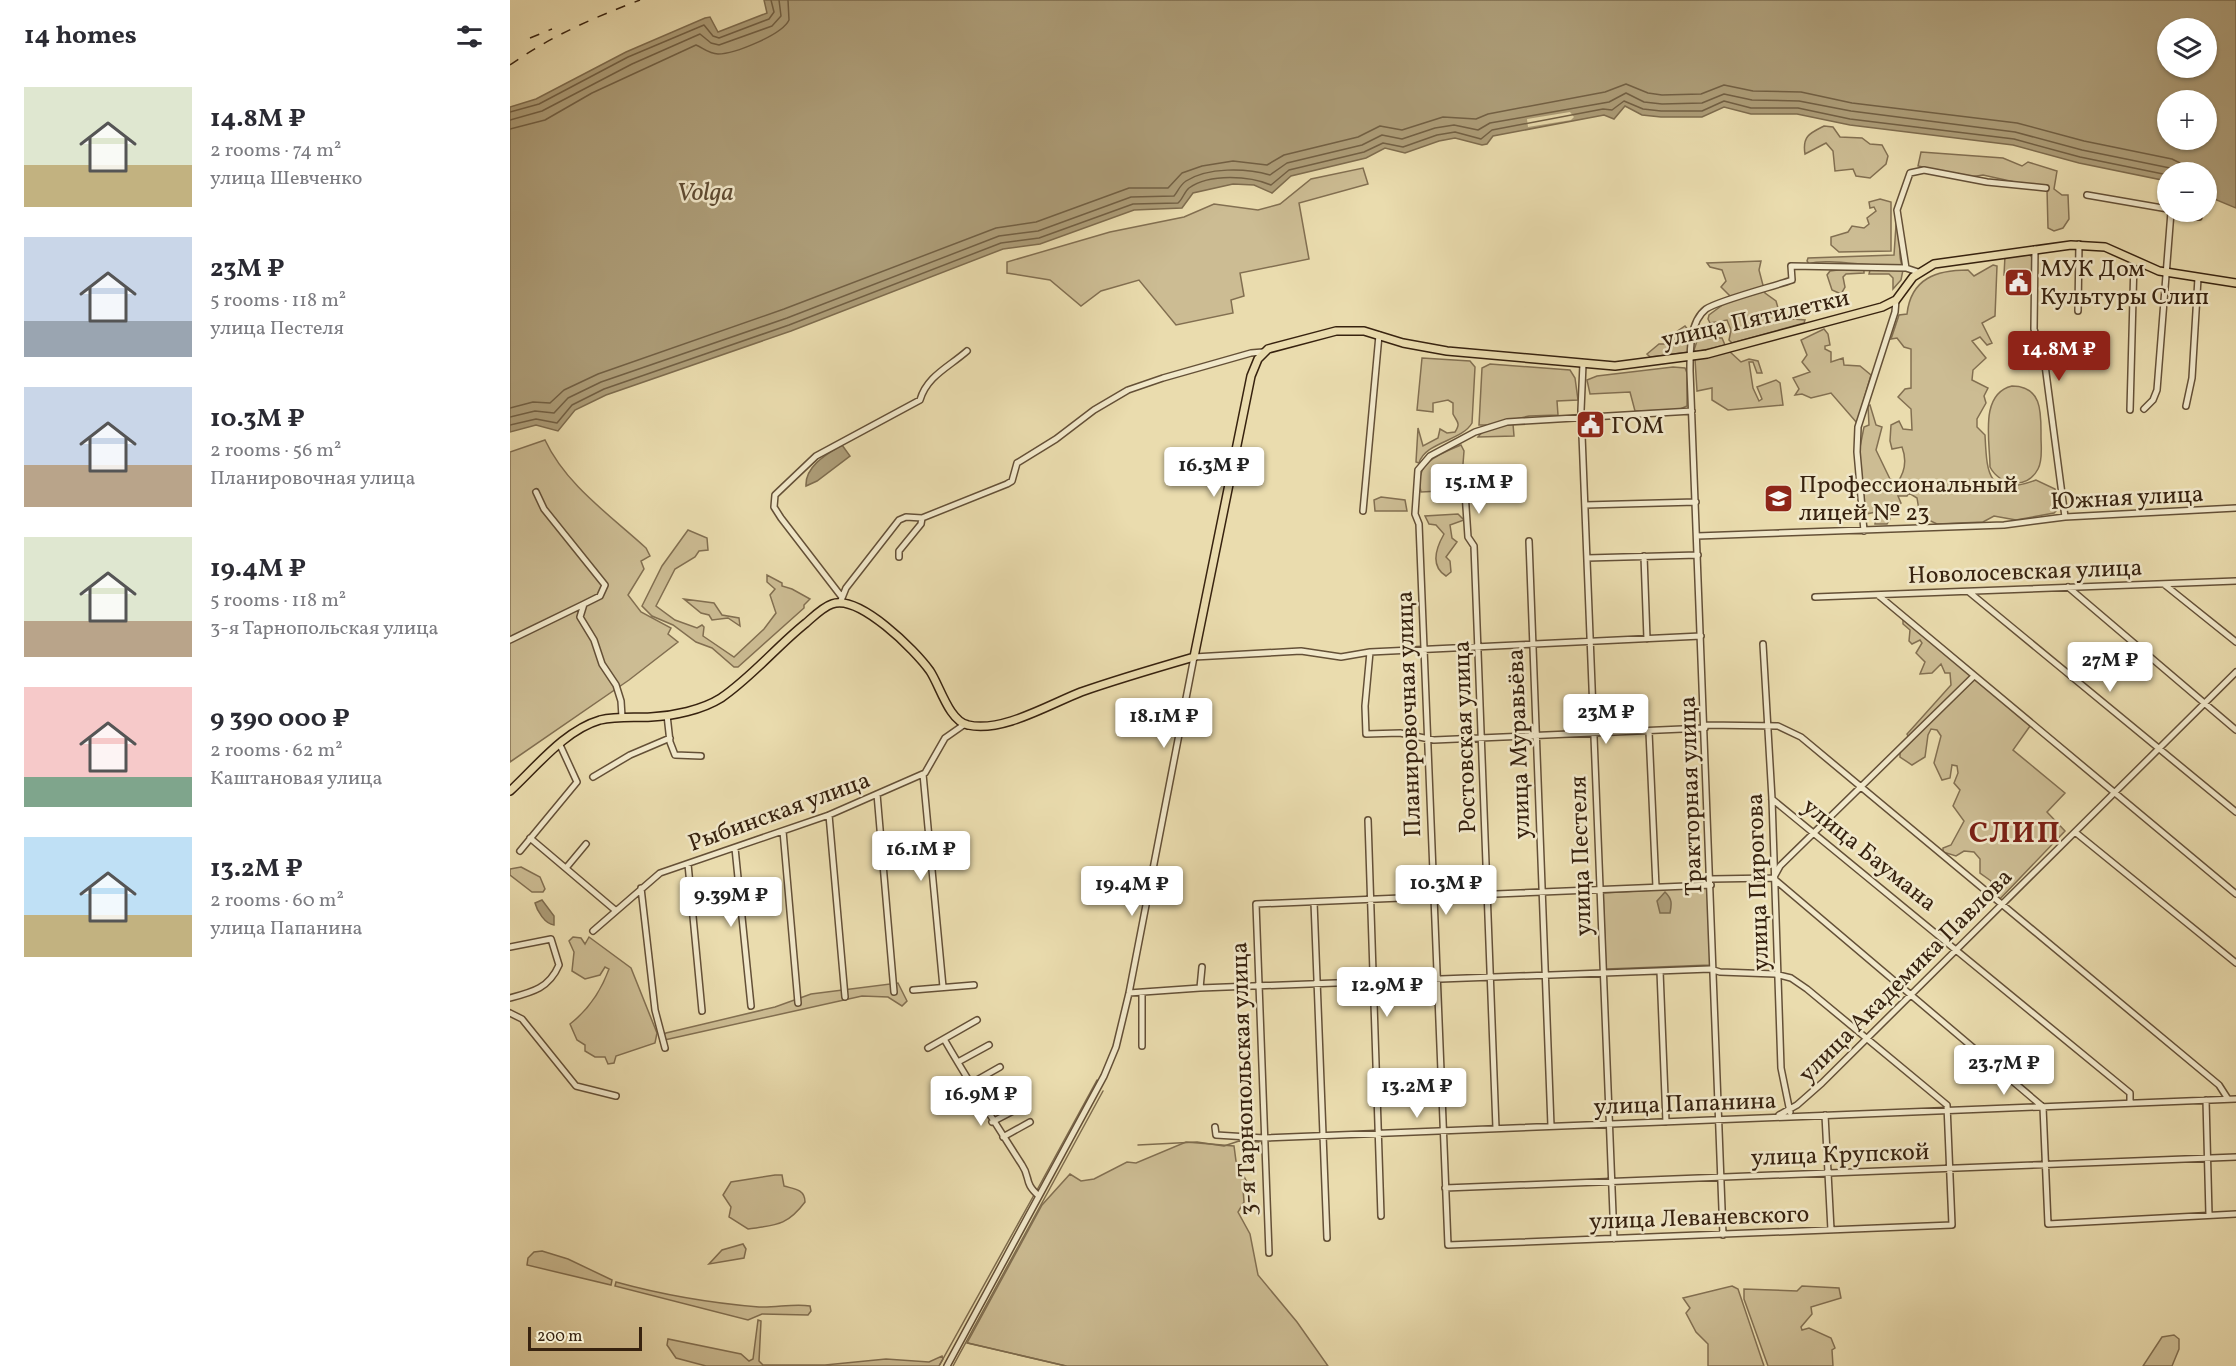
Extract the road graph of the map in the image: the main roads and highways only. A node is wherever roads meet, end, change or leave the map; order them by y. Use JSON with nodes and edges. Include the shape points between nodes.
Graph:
{"nodes":[{"id":1,"x":2236,"y":283,"type":"edge"},
{"id":2,"x":510,"y":791,"type":"edge"}],
"edges":[{"from":1,"to":2,"type":"main road","name":"улица Пятилетки","via":[[2165,272],[2105,247],[2079,244],[1939,262],[1918,272],[1896,300],[1877,309],[1692,357],[1624,365],[1583,364],[1434,349],[1357,330],[1328,332],[1279,345],[1263,352],[1251,376],[1194,657],[1081,692],[1023,717],[988,725],[965,724],[954,714],[914,651],[841,599],[812,618],[722,698],[667,715],[622,717],[589,724]]}]}
